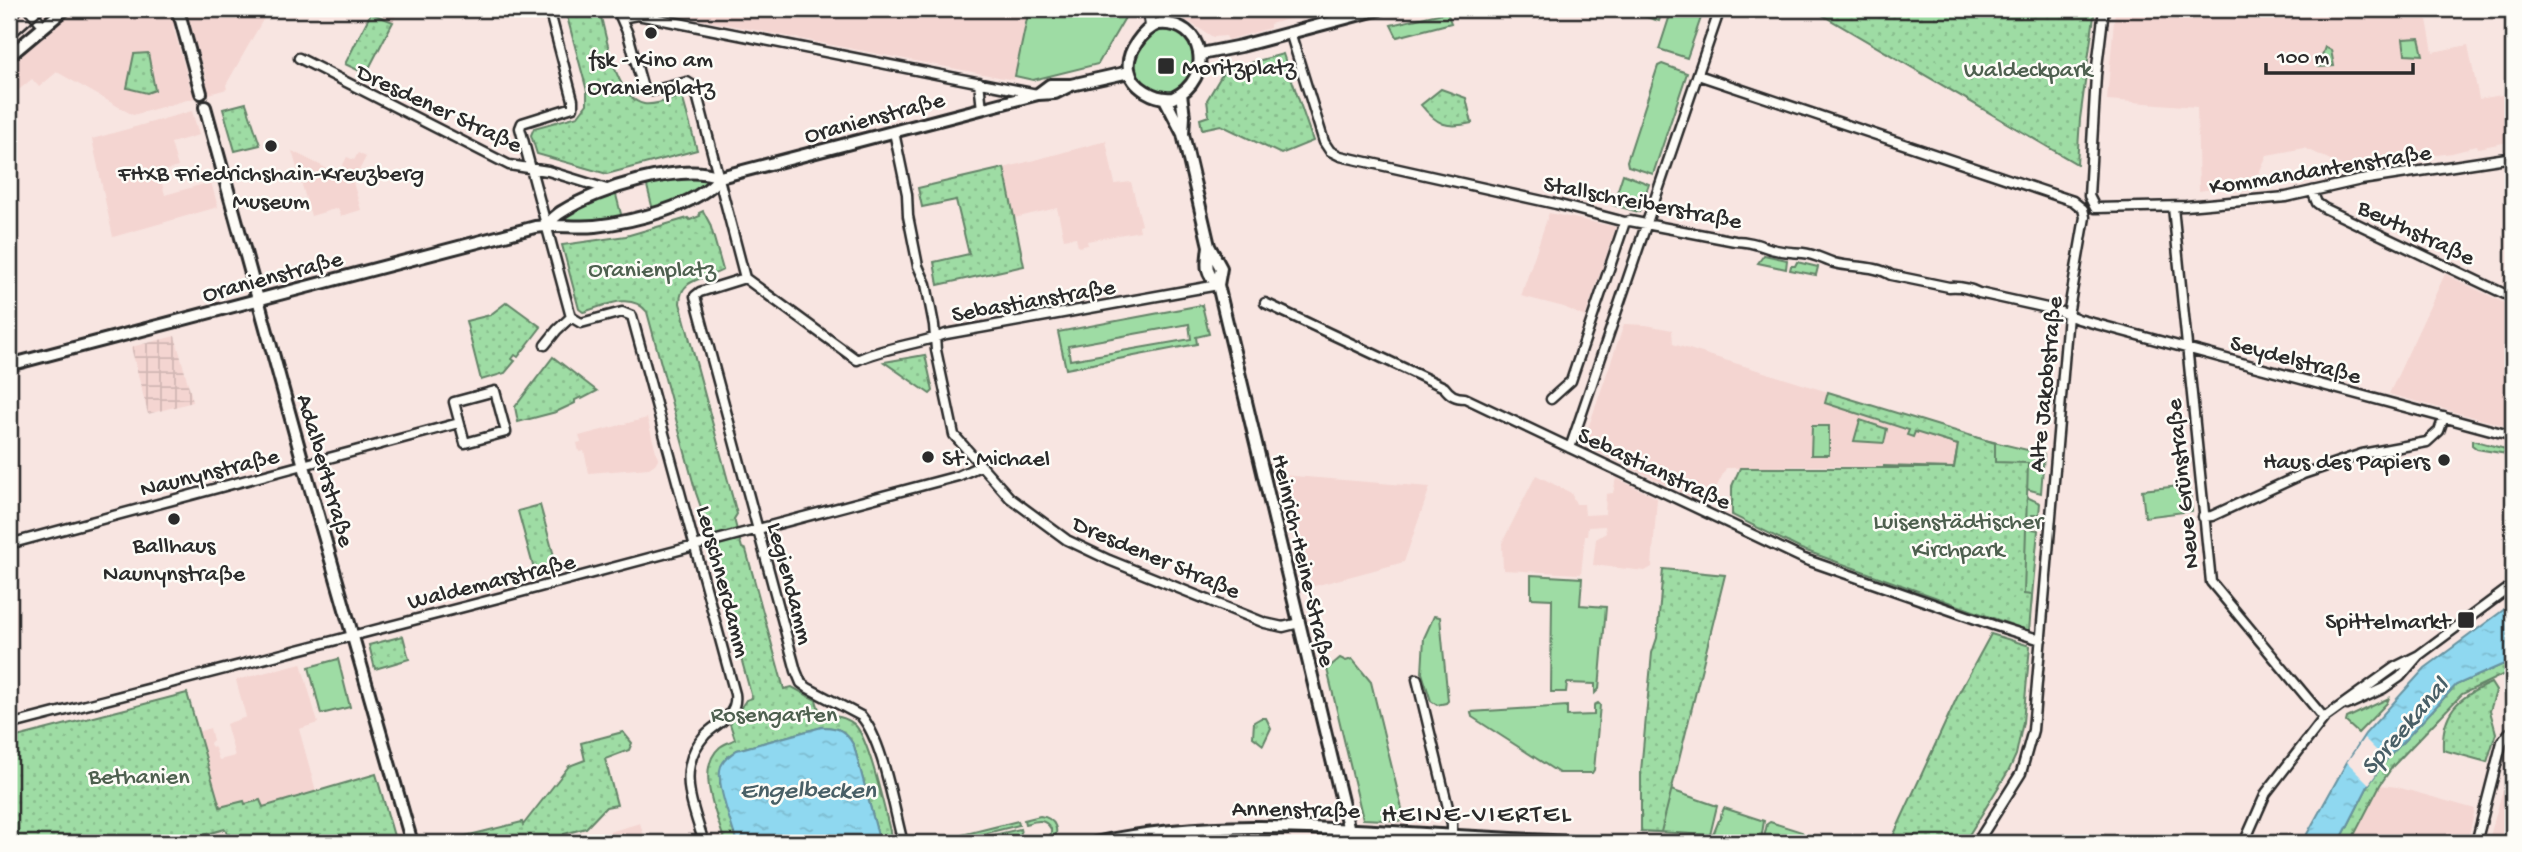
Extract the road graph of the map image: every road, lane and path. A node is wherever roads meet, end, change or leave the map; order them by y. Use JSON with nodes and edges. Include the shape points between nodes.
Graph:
{"nodes":[{"id":1,"x":29,"y":9,"type":"edge"},
{"id":2,"x":65,"y":9,"type":"edge"},
{"id":3,"x":176,"y":9,"type":"edge"},
{"id":4,"x":549,"y":9,"type":"edge"},
{"id":5,"x":617,"y":9,"type":"edge"},
{"id":6,"x":1149,"y":9,"type":"edge"},
{"id":7,"x":1161,"y":9,"type":"edge"},
{"id":8,"x":1380,"y":9,"type":"edge"},
{"id":9,"x":1720,"y":9,"type":"edge"},
{"id":10,"x":2104,"y":9,"type":"edge"},
{"id":11,"x":621,"y":19,"type":"junction"},
{"id":12,"x":1166,"y":23,"type":"junction"},
{"id":13,"x":44,"y":26,"type":"junction"},
{"id":14,"x":1152,"y":27,"type":"junction"},
{"id":15,"x":1290,"y":33,"type":"junction"},
{"id":16,"x":1201,"y":54,"type":"junction"},
{"id":17,"x":9,"y":56,"type":"edge"},
{"id":18,"x":299,"y":58,"type":"dead end"},
{"id":19,"x":1129,"y":72,"type":"junction"},
{"id":20,"x":1698,"y":75,"type":"junction"},
{"id":21,"x":979,"y":82,"type":"junction"},
{"id":22,"x":201,"y":93,"type":"dead end"},
{"id":23,"x":1038,"y":94,"type":"junction"},
{"id":24,"x":1181,"y":94,"type":"junction"},
{"id":25,"x":1165,"y":99,"type":"junction"},
{"id":26,"x":205,"y":107,"type":"dead end"},
{"id":27,"x":982,"y":109,"type":"junction"},
{"id":28,"x":894,"y":132,"type":"junction"},
{"id":29,"x":1183,"y":134,"type":"junction"},
{"id":30,"x":2513,"y":157,"type":"edge"},
{"id":31,"x":532,"y":169,"type":"junction"},
{"id":32,"x":720,"y":177,"type":"junction"},
{"id":33,"x":610,"y":190,"type":"junction"},
{"id":34,"x":2312,"y":191,"type":"junction"},
{"id":35,"x":2173,"y":207,"type":"junction"},
{"id":36,"x":1625,"y":222,"type":"junction"},
{"id":37,"x":1647,"y":224,"type":"junction"},
{"id":38,"x":546,"y":225,"type":"junction"},
{"id":39,"x":745,"y":278,"type":"junction"},
{"id":40,"x":1219,"y":285,"type":"junction"},
{"id":41,"x":2513,"y":298,"type":"edge"},
{"id":42,"x":258,"y":300,"type":"junction"},
{"id":43,"x":1265,"y":303,"type":"dead end"},
{"id":44,"x":2068,"y":315,"type":"junction"},
{"id":45,"x":571,"y":317,"type":"junction"},
{"id":46,"x":935,"y":338,"type":"junction"},
{"id":47,"x":545,"y":345,"type":"dead end"},
{"id":48,"x":2186,"y":348,"type":"junction"},
{"id":49,"x":9,"y":365,"type":"edge"},
{"id":50,"x":1551,"y":399,"type":"dead end"},
{"id":51,"x":2444,"y":417,"type":"junction"},
{"id":52,"x":459,"y":423,"type":"junction"},
{"id":53,"x":2513,"y":436,"type":"edge"},
{"id":54,"x":1570,"y":448,"type":"junction"},
{"id":55,"x":304,"y":466,"type":"junction"},
{"id":56,"x":980,"y":466,"type":"junction"},
{"id":57,"x":2203,"y":517,"type":"junction"},
{"id":58,"x":757,"y":528,"type":"junction"},
{"id":59,"x":9,"y":544,"type":"edge"},
{"id":60,"x":696,"y":546,"type":"junction"},
{"id":61,"x":2513,"y":586,"type":"edge"},
{"id":62,"x":1299,"y":623,"type":"junction"},
{"id":63,"x":352,"y":635,"type":"junction"},
{"id":64,"x":2041,"y":640,"type":"junction"},
{"id":65,"x":1417,"y":679,"type":"dead end"},
{"id":66,"x":2324,"y":718,"type":"junction"},
{"id":67,"x":9,"y":725,"type":"edge"},
{"id":68,"x":2513,"y":732,"type":"edge"},
{"id":69,"x":1349,"y":829,"type":"junction"},
{"id":70,"x":1452,"y":836,"type":"junction"},
{"id":71,"x":1126,"y":840,"type":"edge"},
{"id":72,"x":412,"y":843,"type":"edge"},
{"id":73,"x":704,"y":843,"type":"edge"},
{"id":74,"x":904,"y":843,"type":"edge"},
{"id":75,"x":1095,"y":843,"type":"edge"},
{"id":76,"x":1352,"y":843,"type":"edge"},
{"id":77,"x":1599,"y":843,"type":"edge"},
{"id":78,"x":1977,"y":843,"type":"edge"},
{"id":79,"x":2244,"y":843,"type":"edge"},
{"id":80,"x":2476,"y":843,"type":"edge"}],
"edges":[{"from":1,"to":13,"type":"street"},
{"from":2,"to":13,"type":"street"},
{"from":3,"to":22,"type":"street"},
{"from":4,"to":31,"type":"street","via":[[573,107],[521,125]]},
{"from":5,"to":11,"type":"street"},
{"from":6,"to":14,"type":"street"},
{"from":7,"to":12,"type":"street"},
{"from":8,"to":15,"type":"street"},
{"from":9,"to":20,"type":"street"},
{"from":10,"to":35,"type":"street","name":"Kommandantenstraße","via":[[2094,113],[2092,204],[2100,209]]},
{"from":11,"to":21,"type":"street","via":[[636,15]]},
{"from":11,"to":32,"type":"street","via":[[643,88],[652,91],[692,83]]},
{"from":12,"to":14,"type":"street"},
{"from":12,"to":16,"type":"street","via":[[1190,35]]},
{"from":13,"to":17,"type":"street"},
{"from":14,"to":19,"type":"street","via":[[1133,51]]},
{"from":15,"to":16,"type":"street"},
{"from":15,"to":36,"type":"street","name":"Stallschreiberstraße","via":[[1324,142],[1336,155]]},
{"from":16,"to":24,"type":"street","via":[[1196,74]]},
{"from":18,"to":31,"type":"street","name":"Dresdener Straße","via":[[509,165]]},
{"from":19,"to":23,"type":"street","name":"Oranienstraße"},
{"from":19,"to":25,"type":"street","via":[[1139,86]]},
{"from":20,"to":37,"type":"street"},
{"from":20,"to":44,"type":"street","name":"Alte Jakobstraße","via":[[2073,201],[2085,217]]},
{"from":21,"to":23,"type":"street"},
{"from":21,"to":27,"type":"street"},
{"from":23,"to":27,"type":"street","name":"Oranienstraße"},
{"from":24,"to":25,"type":"street"},
{"from":24,"to":29,"type":"street"},
{"from":25,"to":29,"type":"street"},
{"from":26,"to":42,"type":"street","name":"Adalbertstraße"},
{"from":27,"to":28,"type":"street","name":"Oranienstraße"},
{"from":28,"to":32,"type":"street","name":"Oranienstraße"},
{"from":28,"to":46,"type":"street"},
{"from":29,"to":40,"type":"street","name":"Heinrich-Heine-Straße","via":[[1209,246],[1209,276]]},
{"from":30,"to":34,"type":"street","name":"Kommandantenstraße"},
{"from":31,"to":33,"type":"street","name":"Dresdener Straße"},
{"from":31,"to":38,"type":"street"},
{"from":32,"to":33,"type":"street","name":"Oranienstraße","via":[[707,172],[682,174]]},
{"from":32,"to":38,"type":"street","name":"Oranienstraße","via":[[697,196],[640,217],[595,226]]},
{"from":32,"to":39,"type":"street"},
{"from":33,"to":38,"type":"street","name":"Oranienstraße","via":[[563,211]]},
{"from":34,"to":35,"type":"street","name":"Kommandantenstraße"},
{"from":34,"to":41,"type":"street","name":"Beuthstraße","via":[[2324,208]]},
{"from":35,"to":48,"type":"street","name":"Neue Grünstraße"},
{"from":36,"to":37,"type":"street","name":"Stallschreiberstraße"},
{"from":36,"to":50,"type":"street","via":[[1571,381]]},
{"from":37,"to":44,"type":"street","name":"Stallschreiberstraße","via":[[1871,267]]},
{"from":37,"to":54,"type":"street"},
{"from":38,"to":42,"type":"street","name":"Oranienstraße"},
{"from":38,"to":45,"type":"street"},
{"from":39,"to":46,"type":"street","name":"Sebastianstraße","via":[[857,360],[878,350]]},
{"from":39,"to":58,"type":"street","name":"Legiendamm","via":[[695,296]]},
{"from":40,"to":46,"type":"street","name":"Sebastianstraße"},
{"from":40,"to":62,"type":"street","name":"Heinrich-Heine-Straße"},
{"from":42,"to":49,"type":"street","name":"Oranienstraße"},
{"from":42,"to":55,"type":"street","name":"Adalbertstraße"},
{"from":43,"to":54,"type":"street","name":"Sebastianstraße"},
{"from":44,"to":48,"type":"street","name":"Seydelstraße"},
{"from":44,"to":64,"type":"street","name":"Alte Jakobstraße"},
{"from":45,"to":47,"type":"street"},
{"from":45,"to":60,"type":"street","name":"Leuschnerdamm","via":[[581,323],[622,312],[632,316]]},
{"from":46,"to":56,"type":"street","name":"Dresdener Straße","via":[[954,435]]},
{"from":48,"to":51,"type":"street","name":"Seydelstraße"},
{"from":48,"to":57,"type":"street","name":"Neue Grünstraße"},
{"from":51,"to":53,"type":"street","name":"Seydelstraße"},
{"from":51,"to":57,"type":"street","via":[[2439,431],[2427,442],[2362,454]]},
{"from":52,"to":52,"type":"street","via":[[465,443],[506,432],[495,391],[454,402]]},
{"from":52,"to":55,"type":"street","name":"Naunynstraße"},
{"from":54,"to":64,"type":"street","name":"Sebastianstraße","via":[[1804,559]]},
{"from":55,"to":59,"type":"street","name":"Naunynstraße"},
{"from":55,"to":63,"type":"street","name":"Adalbertstraße"},
{"from":56,"to":58,"type":"street","name":"Waldemarstraße","via":[[948,479]]},
{"from":56,"to":62,"type":"street","name":"Dresdener Straße","via":[[1017,503],[1079,547],[1265,623],[1283,627]]},
{"from":57,"to":66,"type":"street","name":"Neue Grünstraße","via":[[2211,582]]},
{"from":58,"to":60,"type":"street","name":"Waldemarstraße"},
{"from":58,"to":74,"type":"street","name":"Legiendamm","via":[[798,678],[867,723]]},
{"from":60,"to":63,"type":"street","name":"Waldemarstraße"},
{"from":60,"to":73,"type":"street","name":"Leuschnerdamm","via":[[736,700],[729,716],[706,735],[690,762],[689,787]]},
{"from":61,"to":66,"type":"street"},
{"from":62,"to":69,"type":"street","name":"Heinrich-Heine-Straße"},
{"from":63,"to":67,"type":"street","name":"Waldemarstraße"},
{"from":63,"to":72,"type":"street","name":"Adalbertstraße"},
{"from":64,"to":78,"type":"street","name":"Alte Jakobstraße","via":[[2037,705],[2026,761]]},
{"from":65,"to":70,"type":"street"},
{"from":66,"to":79,"type":"street","via":[[2267,791]]},
{"from":68,"to":80,"type":"street","via":[[2502,742]]},
{"from":69,"to":70,"type":"street","name":"Annenstraße"},
{"from":69,"to":71,"type":"street","name":"Annenstraße","via":[[1218,827]]},
{"from":69,"to":76,"type":"street","name":"Heinrich-Heine-Straße"},
{"from":70,"to":77,"type":"street","name":"Annenstraße"},
{"from":71,"to":75,"type":"street","name":"Annenstraße"}]}
